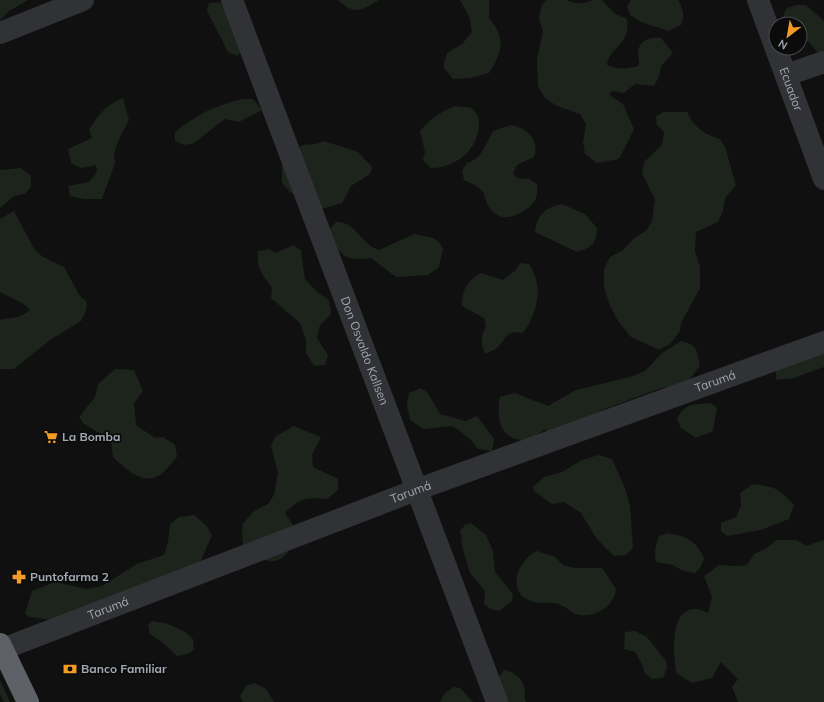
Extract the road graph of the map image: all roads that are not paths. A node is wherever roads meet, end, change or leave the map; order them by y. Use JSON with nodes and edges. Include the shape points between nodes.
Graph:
{"nodes":[{"id":1,"x":83,"y":0,"type":"edge"},
{"id":2,"x":232,"y":0,"type":"edge"},
{"id":3,"x":758,"y":0,"type":"edge"},
{"id":4,"x":0,"y":33,"type":"edge"},
{"id":5,"x":824,"y":62,"type":"edge"},
{"id":6,"x":786,"y":75,"type":"junction"},
{"id":7,"x":824,"y":179,"type":"edge"},
{"id":8,"x":824,"y":342,"type":"edge"},
{"id":9,"x":416,"y":490,"type":"junction"},
{"id":10,"x":1,"y":648,"type":"edge"},
{"id":11,"x":28,"y":702,"type":"edge"},
{"id":12,"x":497,"y":702,"type":"edge"}],
"edges":[{"from":1,"to":4,"type":"street"},
{"from":2,"to":9,"type":"street","name":"Don Osvaldo Kallsen"},
{"from":3,"to":6,"type":"street","name":"Ecuador"},
{"from":5,"to":6,"type":"street"},
{"from":6,"to":7,"type":"street","name":"Ecuador"},
{"from":8,"to":9,"type":"street","name":"Tarumá"},
{"from":9,"to":10,"type":"street","name":"Tarumá"},
{"from":9,"to":12,"type":"street","name":"Don Osvaldo Kallsen"},
{"from":10,"to":11,"type":"highway"}]}
